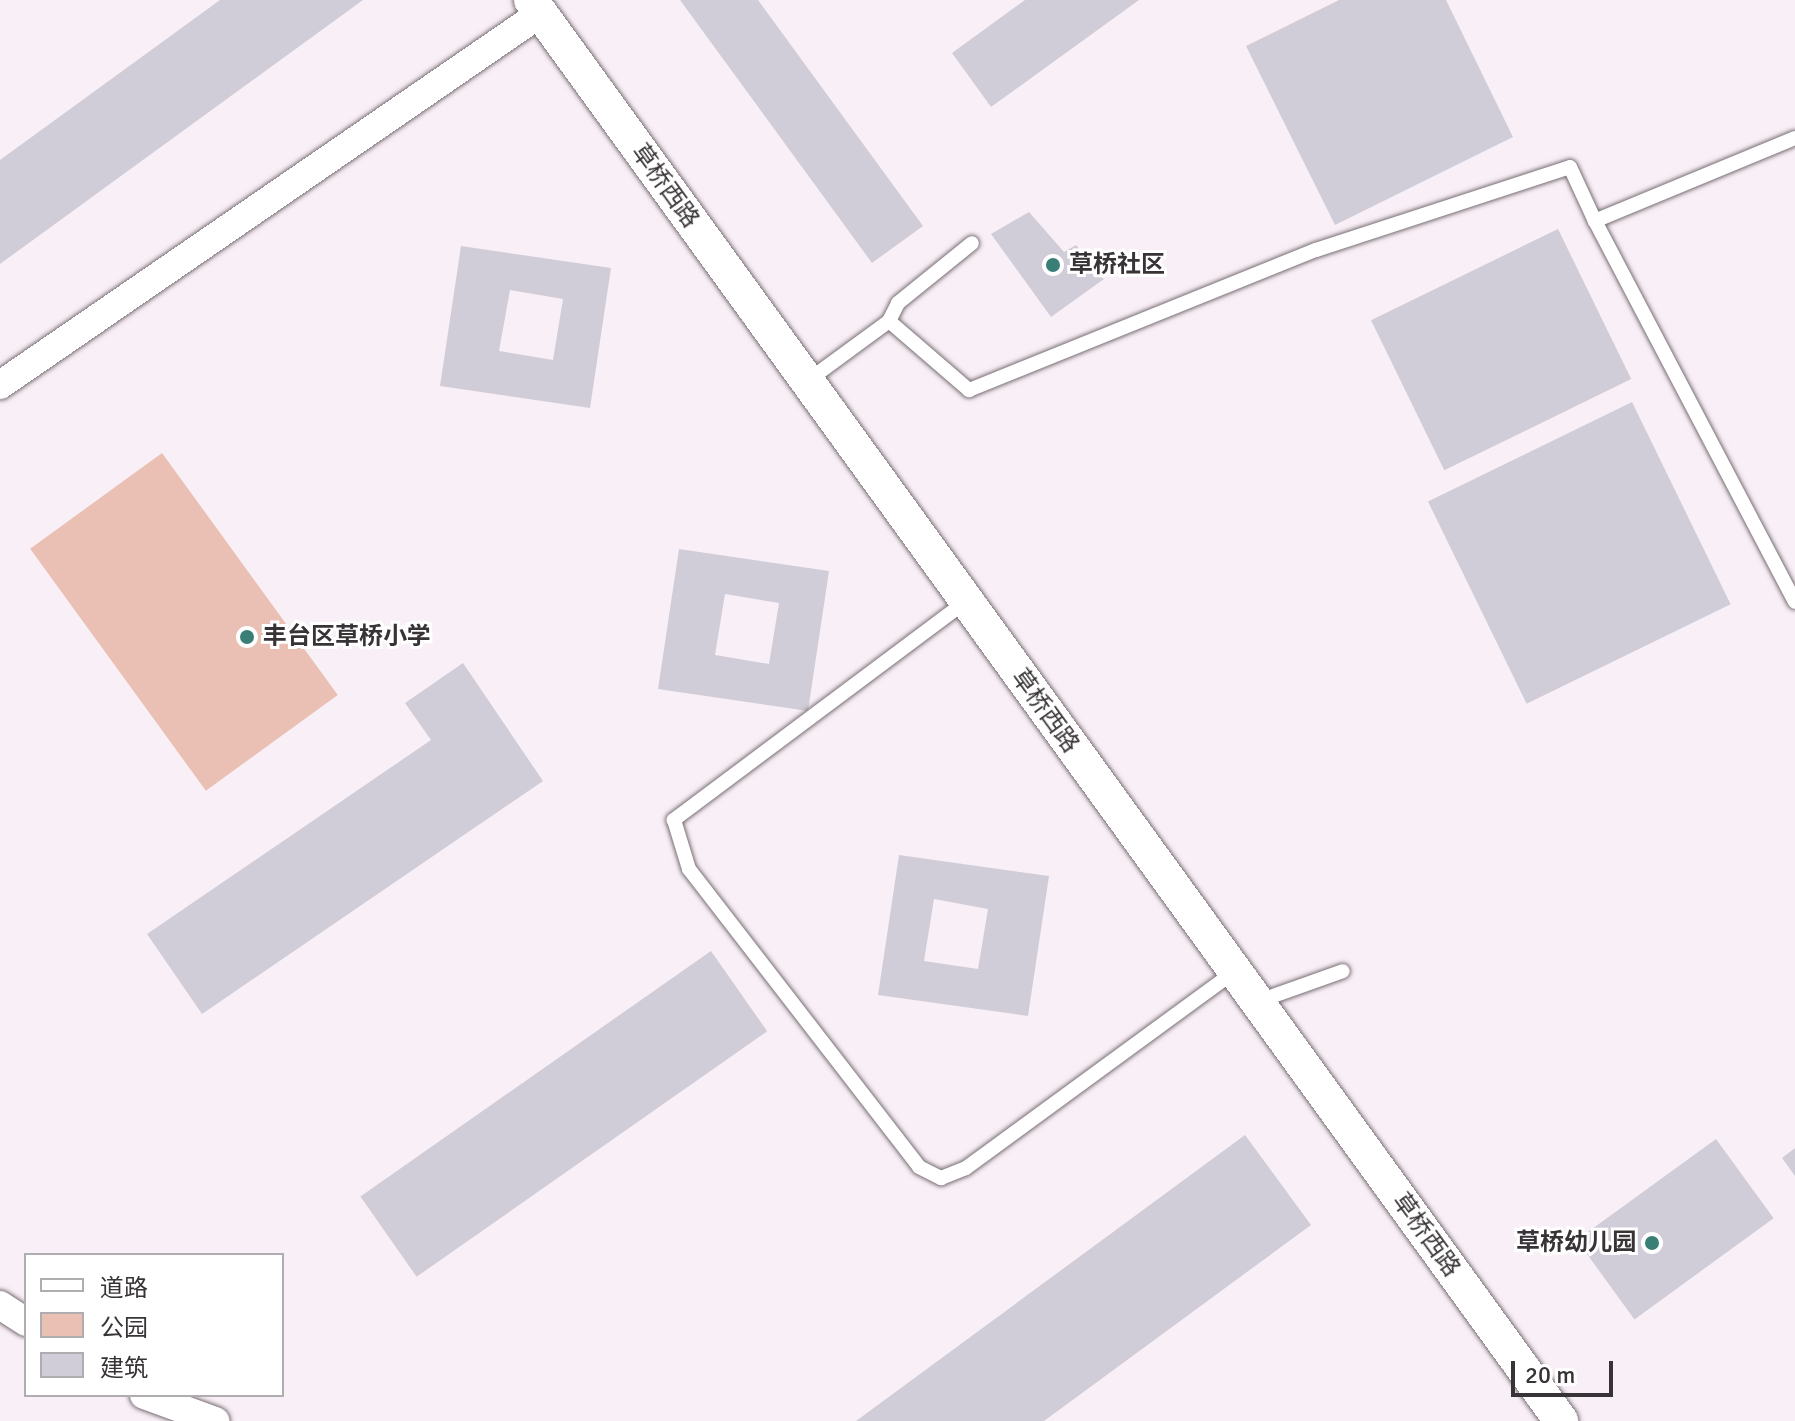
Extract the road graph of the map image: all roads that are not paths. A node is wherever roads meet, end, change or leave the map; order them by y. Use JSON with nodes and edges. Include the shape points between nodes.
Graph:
{"nodes":[{"id":1,"x":536,"y":6,"type":"edge"},
{"id":2,"x":1795,"y":138,"type":"edge"},
{"id":3,"x":1595,"y":221,"type":"junction"},
{"id":4,"x":972,"y":243,"type":"dead end"},
{"id":5,"x":889,"y":321,"type":"junction"},
{"id":6,"x":1,"y":382,"type":"edge"},
{"id":7,"x":806,"y":383,"type":"junction"},
{"id":8,"x":965,"y":602,"type":"junction"},
{"id":9,"x":1795,"y":602,"type":"edge"},
{"id":10,"x":1343,"y":971,"type":"dead end"},
{"id":11,"x":1234,"y":972,"type":"junction"},
{"id":12,"x":1256,"y":1002,"type":"junction"},
{"id":13,"x":0,"y":1305,"type":"edge"},
{"id":14,"x":24,"y":1321,"type":"edge"},
{"id":15,"x":149,"y":1397,"type":"edge"},
{"id":16,"x":215,"y":1421,"type":"edge"},
{"id":17,"x":1561,"y":1421,"type":"edge"}],
"edges":[{"from":1,"to":6,"type":"street"},
{"from":1,"to":7,"type":"street","name":"草桥西路"},
{"from":2,"to":3,"type":"lane"},
{"from":3,"to":5,"type":"lane","via":[[1570,167],[1316,250],[969,390]]},
{"from":3,"to":9,"type":"lane"},
{"from":4,"to":5,"type":"lane","via":[[898,303]]},
{"from":5,"to":7,"type":"lane"},
{"from":7,"to":8,"type":"street","name":"草桥西路"},
{"from":8,"to":11,"type":"street","name":"草桥西路"},
{"from":8,"to":11,"type":"lane","via":[[674,820],[689,869],[919,1167],[941,1178],[966,1168]]},
{"from":10,"to":12,"type":"lane"},
{"from":11,"to":12,"type":"street","name":"草桥西路"},
{"from":12,"to":17,"type":"street","name":"草桥西路"},
{"from":13,"to":14,"type":"street"},
{"from":15,"to":16,"type":"street"}]}
